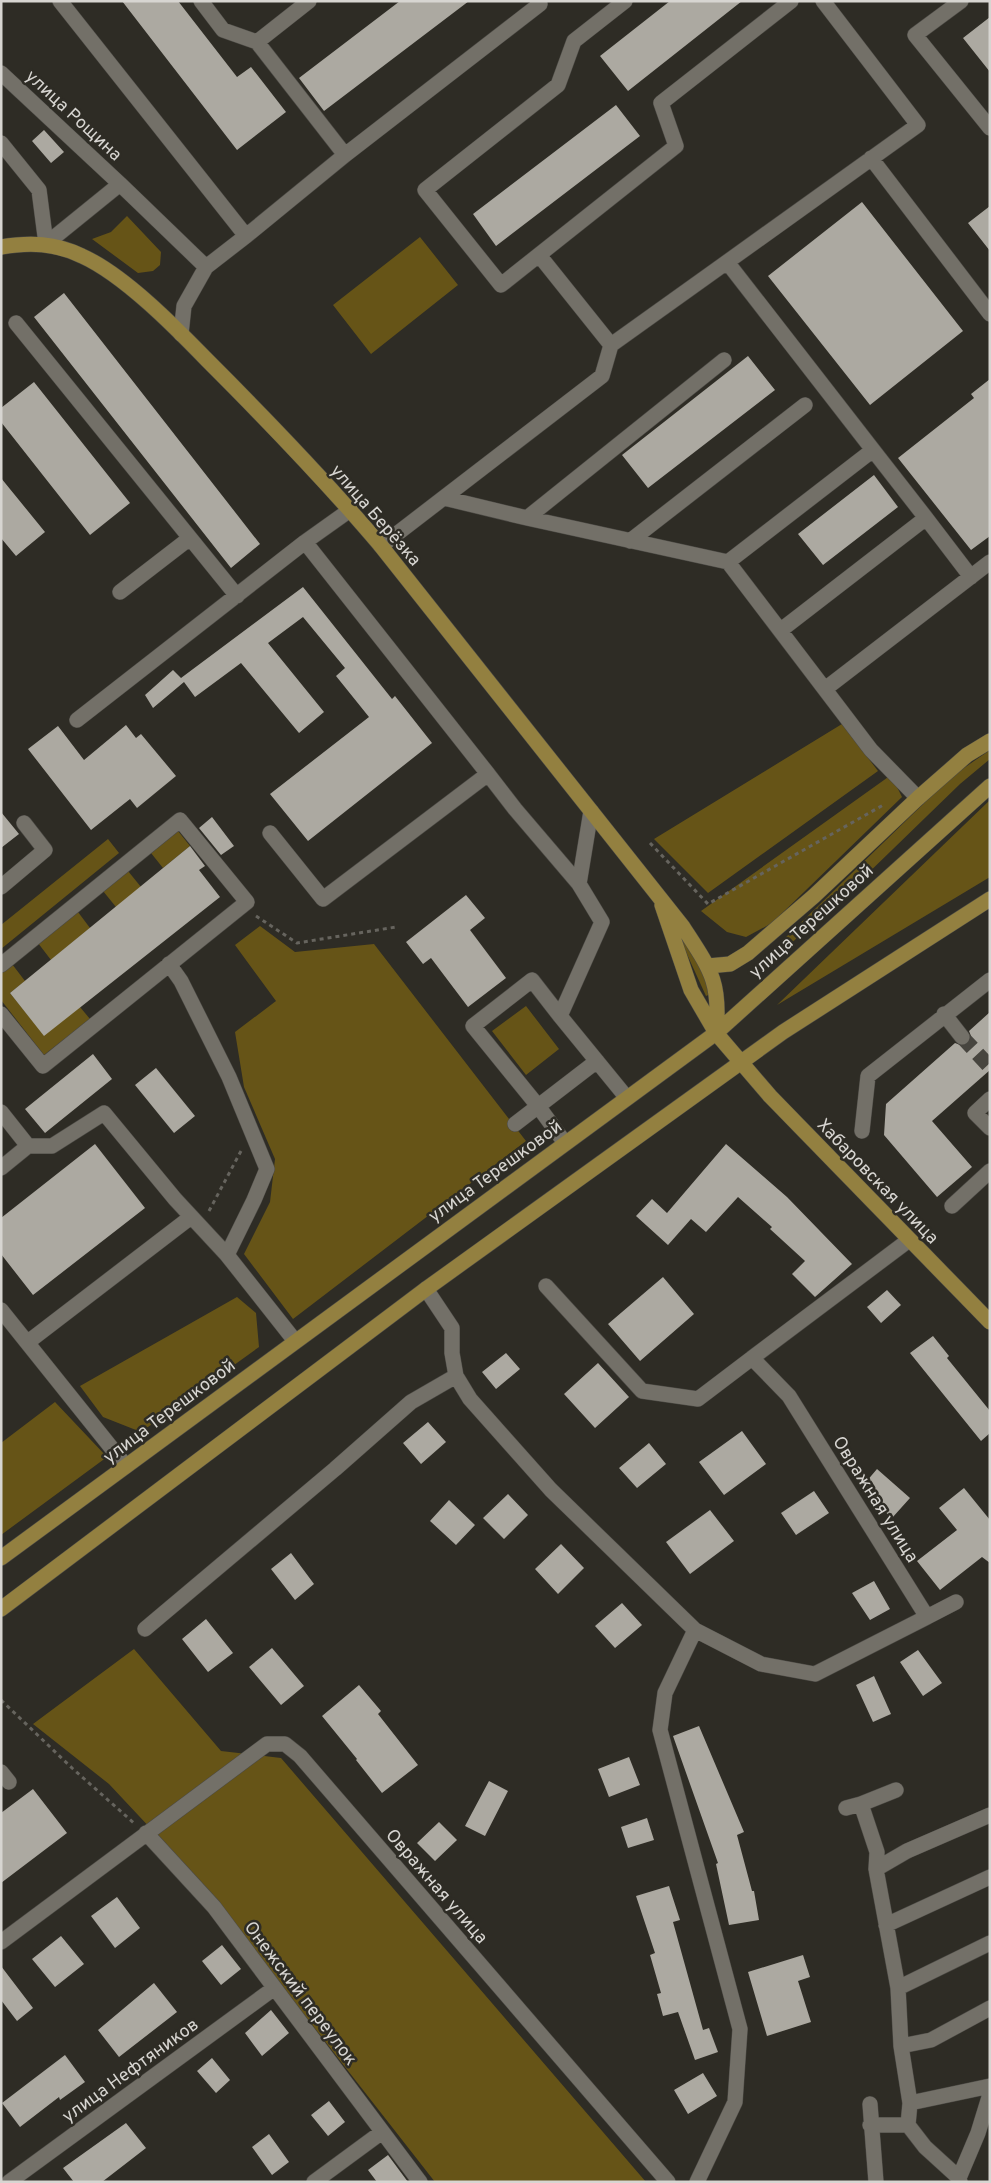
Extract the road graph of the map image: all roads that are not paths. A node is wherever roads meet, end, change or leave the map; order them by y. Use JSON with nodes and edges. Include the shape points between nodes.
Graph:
{"nodes":[{"id":1,"x":60,"y":1,"type":"edge"},
{"id":2,"x":201,"y":1,"type":"edge"},
{"id":3,"x":309,"y":1,"type":"edge"},
{"id":4,"x":537,"y":1,"type":"edge"},
{"id":5,"x":625,"y":1,"type":"edge"},
{"id":6,"x":791,"y":1,"type":"edge"},
{"id":7,"x":823,"y":1,"type":"edge"},
{"id":8,"x":961,"y":1,"type":"edge"},
{"id":9,"x":256,"y":42,"type":"junction"},
{"id":10,"x":1,"y":74,"type":"edge"},
{"id":11,"x":990,"y":128,"type":"edge"},
{"id":12,"x":1,"y":143,"type":"edge"},
{"id":13,"x":345,"y":155,"type":"junction"},
{"id":14,"x":871,"y":158,"type":"junction"},
{"id":15,"x":120,"y":184,"type":"junction"},
{"id":16,"x":246,"y":236,"type":"junction"},
{"id":17,"x":46,"y":244,"type":"junction"},
{"id":18,"x":1,"y":247,"type":"edge"},
{"id":19,"x":539,"y":255,"type":"junction"},
{"id":20,"x":727,"y":262,"type":"junction"},
{"id":21,"x":206,"y":266,"type":"junction"},
{"id":22,"x":990,"y":314,"type":"edge"},
{"id":23,"x":16,"y":323,"type":"dead end"},
{"id":24,"x":181,"y":334,"type":"junction"},
{"id":25,"x":610,"y":345,"type":"junction"},
{"id":26,"x":724,"y":360,"type":"dead end"},
{"id":27,"x":805,"y":405,"type":"dead end"},
{"id":28,"x":873,"y":450,"type":"junction"},
{"id":29,"x":444,"y":498,"type":"junction"},
{"id":30,"x":350,"y":510,"type":"junction"},
{"id":31,"x":527,"y":518,"type":"junction"},
{"id":32,"x":926,"y":518,"type":"junction"},
{"id":33,"x":190,"y":538,"type":"junction"},
{"id":34,"x":630,"y":541,"type":"junction"},
{"id":35,"x":305,"y":542,"type":"junction"},
{"id":36,"x":381,"y":546,"type":"junction"},
{"id":37,"x":728,"y":562,"type":"junction"},
{"id":38,"x":990,"y":562,"type":"edge"},
{"id":39,"x":971,"y":576,"type":"junction"},
{"id":40,"x":120,"y":592,"type":"dead end"},
{"id":41,"x":237,"y":596,"type":"junction"},
{"id":42,"x":781,"y":630,"type":"junction"},
{"id":43,"x":825,"y":689,"type":"junction"},
{"id":44,"x":77,"y":720,"type":"dead end"},
{"id":45,"x":990,"y":741,"type":"edge"},
{"id":46,"x":488,"y":774,"type":"junction"},
{"id":47,"x":990,"y":786,"type":"edge"},
{"id":48,"x":914,"y":794,"type":"junction"},
{"id":49,"x":591,"y":811,"type":"junction"},
{"id":50,"x":24,"y":823,"type":"dead end"},
{"id":51,"x":270,"y":834,"type":"dead end"},
{"id":52,"x":579,"y":884,"type":"junction"},
{"id":53,"x":1,"y":887,"type":"edge"},
{"id":54,"x":659,"y":897,"type":"junction"},
{"id":55,"x":990,"y":899,"type":"edge"},
{"id":56,"x":169,"y":964,"type":"junction"},
{"id":57,"x":1,"y":965,"type":"edge"},
{"id":58,"x":708,"y":966,"type":"junction"},
{"id":59,"x":990,"y":980,"type":"edge"},
{"id":60,"x":1,"y":1014,"type":"edge"},
{"id":61,"x":944,"y":1014,"type":"junction"},
{"id":62,"x":560,"y":1016,"type":"junction"},
{"id":63,"x":716,"y":1033,"type":"junction"},
{"id":64,"x":962,"y":1036,"type":"tunnel mouth"},
{"id":65,"x":597,"y":1061,"type":"junction"},
{"id":66,"x":741,"y":1063,"type":"junction"},
{"id":67,"x":627,"y":1098,"type":"junction"},
{"id":68,"x":990,"y":1099,"type":"edge"},
{"id":69,"x":538,"y":1106,"type":"junction"},
{"id":70,"x":1,"y":1112,"type":"edge"},
{"id":71,"x":514,"y":1124,"type":"dead end"},
{"id":72,"x":990,"y":1128,"type":"edge"},
{"id":73,"x":862,"y":1131,"type":"dead end"},
{"id":74,"x":565,"y":1143,"type":"junction"},
{"id":75,"x":28,"y":1146,"type":"junction"},
{"id":76,"x":1,"y":1168,"type":"edge"},
{"id":77,"x":990,"y":1172,"type":"edge"},
{"id":78,"x":952,"y":1206,"type":"dead end"},
{"id":79,"x":196,"y":1222,"type":"junction"},
{"id":80,"x":909,"y":1240,"type":"junction"},
{"id":81,"x":227,"y":1254,"type":"junction"},
{"id":82,"x":546,"y":1286,"type":"dead end"},
{"id":83,"x":426,"y":1289,"type":"junction"},
{"id":84,"x":1,"y":1310,"type":"edge"},
{"id":85,"x":990,"y":1322,"type":"edge"},
{"id":86,"x":295,"y":1341,"type":"junction"},
{"id":87,"x":28,"y":1342,"type":"junction"},
{"id":88,"x":752,"y":1358,"type":"junction"},
{"id":89,"x":456,"y":1376,"type":"junction"},
{"id":90,"x":126,"y":1466,"type":"junction"},
{"id":91,"x":1,"y":1558,"type":"edge"},
{"id":92,"x":956,"y":1602,"type":"dead end"},
{"id":93,"x":1,"y":1609,"type":"edge"},
{"id":94,"x":927,"y":1617,"type":"junction"},
{"id":95,"x":145,"y":1629,"type":"dead end"},
{"id":96,"x":695,"y":1630,"type":"junction"},
{"id":97,"x":896,"y":1790,"type":"dead end"},
{"id":98,"x":990,"y":1815,"type":"edge"},
{"id":99,"x":146,"y":1833,"type":"junction"},
{"id":100,"x":876,"y":1869,"type":"junction"},
{"id":101,"x":990,"y":1877,"type":"edge"},
{"id":102,"x":886,"y":1925,"type":"junction"},
{"id":103,"x":1,"y":1942,"type":"edge"},
{"id":104,"x":990,"y":1944,"type":"edge"},
{"id":105,"x":898,"y":1988,"type":"junction"},
{"id":106,"x":273,"y":1989,"type":"junction"},
{"id":107,"x":990,"y":2008,"type":"edge"},
{"id":108,"x":901,"y":2046,"type":"junction"},
{"id":109,"x":990,"y":2086,"type":"edge"},
{"id":110,"x":990,"y":2094,"type":"edge"},
{"id":111,"x":910,"y":2103,"type":"junction"},
{"id":112,"x":870,"y":2104,"type":"dead end"},
{"id":113,"x":870,"y":2125,"type":"junction"},
{"id":114,"x":908,"y":2125,"type":"junction"},
{"id":115,"x":382,"y":2132,"type":"junction"},
{"id":116,"x":960,"y":2180,"type":"edge"},
{"id":117,"x":9,"y":2182,"type":"edge"},
{"id":118,"x":314,"y":2182,"type":"edge"},
{"id":119,"x":420,"y":2182,"type":"edge"},
{"id":120,"x":668,"y":2182,"type":"edge"},
{"id":121,"x":697,"y":2182,"type":"edge"},
{"id":122,"x":876,"y":2182,"type":"edge"}],
"edges":[{"from":1,"to":16,"type":"street"},
{"from":2,"to":9,"type":"street","via":[[223,30]]},
{"from":3,"to":9,"type":"street"},
{"from":4,"to":13,"type":"street","via":[[540,4]]},
{"from":5,"to":19,"type":"street","via":[[574,41],[558,85],[425,190],[501,285]]},
{"from":6,"to":19,"type":"street","via":[[661,103],[676,146]]},
{"from":7,"to":14,"type":"street","via":[[918,124]]},
{"from":8,"to":11,"type":"street","via":[[916,35]]},
{"from":9,"to":13,"type":"street"},
{"from":10,"to":15,"type":"street","name":"улица Рощина"},
{"from":12,"to":17,"type":"street","via":[[40,190]]},
{"from":13,"to":16,"type":"street"},
{"from":14,"to":20,"type":"street"},
{"from":14,"to":22,"type":"street"},
{"from":15,"to":17,"type":"street"},
{"from":15,"to":21,"type":"street","name":"улица Рощина"},
{"from":16,"to":21,"type":"street"},
{"from":17,"to":18,"type":"main road","name":"улица Берёзка"},
{"from":17,"to":24,"type":"main road","name":"улица Берёзка","via":[[84,256],[107,271]]},
{"from":19,"to":25,"type":"street"},
{"from":20,"to":25,"type":"street"},
{"from":20,"to":28,"type":"street"},
{"from":21,"to":24,"type":"street","via":[[184,306]]},
{"from":23,"to":33,"type":"street"},
{"from":24,"to":30,"type":"main road","name":"улица Берёзка","via":[[272,425]]},
{"from":25,"to":29,"type":"street","via":[[602,376]]},
{"from":26,"to":31,"type":"street"},
{"from":27,"to":34,"type":"street"},
{"from":28,"to":32,"type":"street"},
{"from":28,"to":37,"type":"street"},
{"from":29,"to":31,"type":"street"},
{"from":29,"to":36,"type":"street"},
{"from":30,"to":35,"type":"street"},
{"from":30,"to":36,"type":"main road","name":"улица Берёзка"},
{"from":31,"to":34,"type":"street"},
{"from":32,"to":39,"type":"street"},
{"from":32,"to":42,"type":"street"},
{"from":33,"to":40,"type":"street"},
{"from":33,"to":41,"type":"street"},
{"from":34,"to":37,"type":"street"},
{"from":35,"to":41,"type":"street"},
{"from":35,"to":46,"type":"street"},
{"from":36,"to":49,"type":"main road","name":"улица Берёзка"},
{"from":37,"to":42,"type":"street"},
{"from":38,"to":39,"type":"street"},
{"from":39,"to":43,"type":"street"},
{"from":41,"to":44,"type":"street"},
{"from":42,"to":43,"type":"street"},
{"from":43,"to":48,"type":"street","via":[[871,750]]},
{"from":45,"to":48,"type":"main road"},
{"from":46,"to":51,"type":"street","via":[[323,899]]},
{"from":46,"to":52,"type":"street"},
{"from":47,"to":63,"type":"main road","name":"улица Терешковой"},
{"from":48,"to":58,"type":"main road","via":[[814,896],[748,953],[730,964]]},
{"from":49,"to":52,"type":"street"},
{"from":49,"to":54,"type":"main road","name":"улица Берёзка"},
{"from":50,"to":53,"type":"street","via":[[45,850]]},
{"from":52,"to":62,"type":"street","via":[[602,922]]},
{"from":54,"to":58,"type":"main road","name":"улица Берёзка"},
{"from":54,"to":63,"type":"main road","name":"улица Берёзка","via":[[691,990]]},
{"from":55,"to":66,"type":"main road","via":[[783,1032]]},
{"from":56,"to":57,"type":"street","via":[[247,902],[180,820]]},
{"from":56,"to":60,"type":"street","via":[[43,1066]]},
{"from":56,"to":81,"type":"street","via":[[181,981],[229,1077],[267,1169]]},
{"from":58,"to":63,"type":"main road","name":"улица Берёзка","via":[[716,984],[719,1006]]},
{"from":59,"to":61,"type":"street"},
{"from":61,"to":64,"type":"street"},
{"from":61,"to":73,"type":"street","via":[[868,1076]]},
{"from":62,"to":65,"type":"street"},
{"from":62,"to":69,"type":"street","via":[[532,980],[473,1026]]},
{"from":63,"to":66,"type":"main road","name":"улица Берёзка"},
{"from":63,"to":67,"type":"main road","name":"улица Терешковой"},
{"from":65,"to":67,"type":"street"},
{"from":65,"to":69,"type":"street"},
{"from":66,"to":80,"type":"main road","name":"Хабаровская улица"},
{"from":66,"to":83,"type":"main road"},
{"from":67,"to":74,"type":"main road","name":"улица Терешковой"},
{"from":68,"to":72,"type":"street","via":[[975,1112]]},
{"from":69,"to":71,"type":"street"},
{"from":69,"to":74,"type":"street"},
{"from":70,"to":75,"type":"street"},
{"from":74,"to":86,"type":"main road","name":"улица Терешковой"},
{"from":75,"to":76,"type":"street"},
{"from":75,"to":79,"type":"street","via":[[52,1146],[104,1113]]},
{"from":77,"to":78,"type":"street"},
{"from":79,"to":81,"type":"street"},
{"from":79,"to":87,"type":"street"},
{"from":80,"to":85,"type":"main road","name":"Хабаровская улица"},
{"from":80,"to":88,"type":"street"},
{"from":81,"to":86,"type":"street"},
{"from":82,"to":88,"type":"street","via":[[642,1391],[698,1399]]},
{"from":83,"to":89,"type":"street","via":[[452,1328]]},
{"from":83,"to":93,"type":"main road"},
{"from":84,"to":87,"type":"street"},
{"from":86,"to":90,"type":"main road","name":"улица Терешковой"},
{"from":87,"to":90,"type":"street"},
{"from":88,"to":94,"type":"street","name":"Овражная улица","via":[[789,1396]]},
{"from":89,"to":95,"type":"street","via":[[411,1402]]},
{"from":89,"to":96,"type":"street","via":[[470,1399],[552,1490]]},
{"from":90,"to":91,"type":"main road","name":"улица Терешковой"},
{"from":92,"to":94,"type":"street"},
{"from":94,"to":96,"type":"street","via":[[814,1674],[760,1664]]},
{"from":96,"to":121,"type":"street","via":[[665,1693],[660,1730],[740,2029],[735,2102]]},
{"from":97,"to":100,"type":"street","via":[[853,1806],[878,1852]]},
{"from":98,"to":100,"type":"street","via":[[907,1851]]},
{"from":99,"to":103,"type":"street","name":"Овражная улица"},
{"from":99,"to":106,"type":"street","name":"Онежский переулок","via":[[214,1907]]},
{"from":99,"to":120,"type":"street","name":"Овражная улица","via":[[267,1744],[284,1744],[300,1756]]},
{"from":100,"to":102,"type":"street"},
{"from":101,"to":102,"type":"street"},
{"from":102,"to":105,"type":"street"},
{"from":104,"to":105,"type":"street"},
{"from":105,"to":108,"type":"street"},
{"from":106,"to":115,"type":"street","name":"Онежский переулок"},
{"from":106,"to":117,"type":"street","name":"улица Нефтяников"},
{"from":107,"to":108,"type":"street","via":[[931,2040]]},
{"from":108,"to":111,"type":"street"},
{"from":109,"to":111,"type":"street"},
{"from":110,"to":116,"type":"street"},
{"from":111,"to":114,"type":"street"},
{"from":112,"to":113,"type":"street"},
{"from":113,"to":114,"type":"street"},
{"from":113,"to":122,"type":"street"},
{"from":114,"to":116,"type":"street","via":[[925,2147]]},
{"from":115,"to":118,"type":"street"},
{"from":115,"to":119,"type":"street","name":"Онежский переулок"}]}
